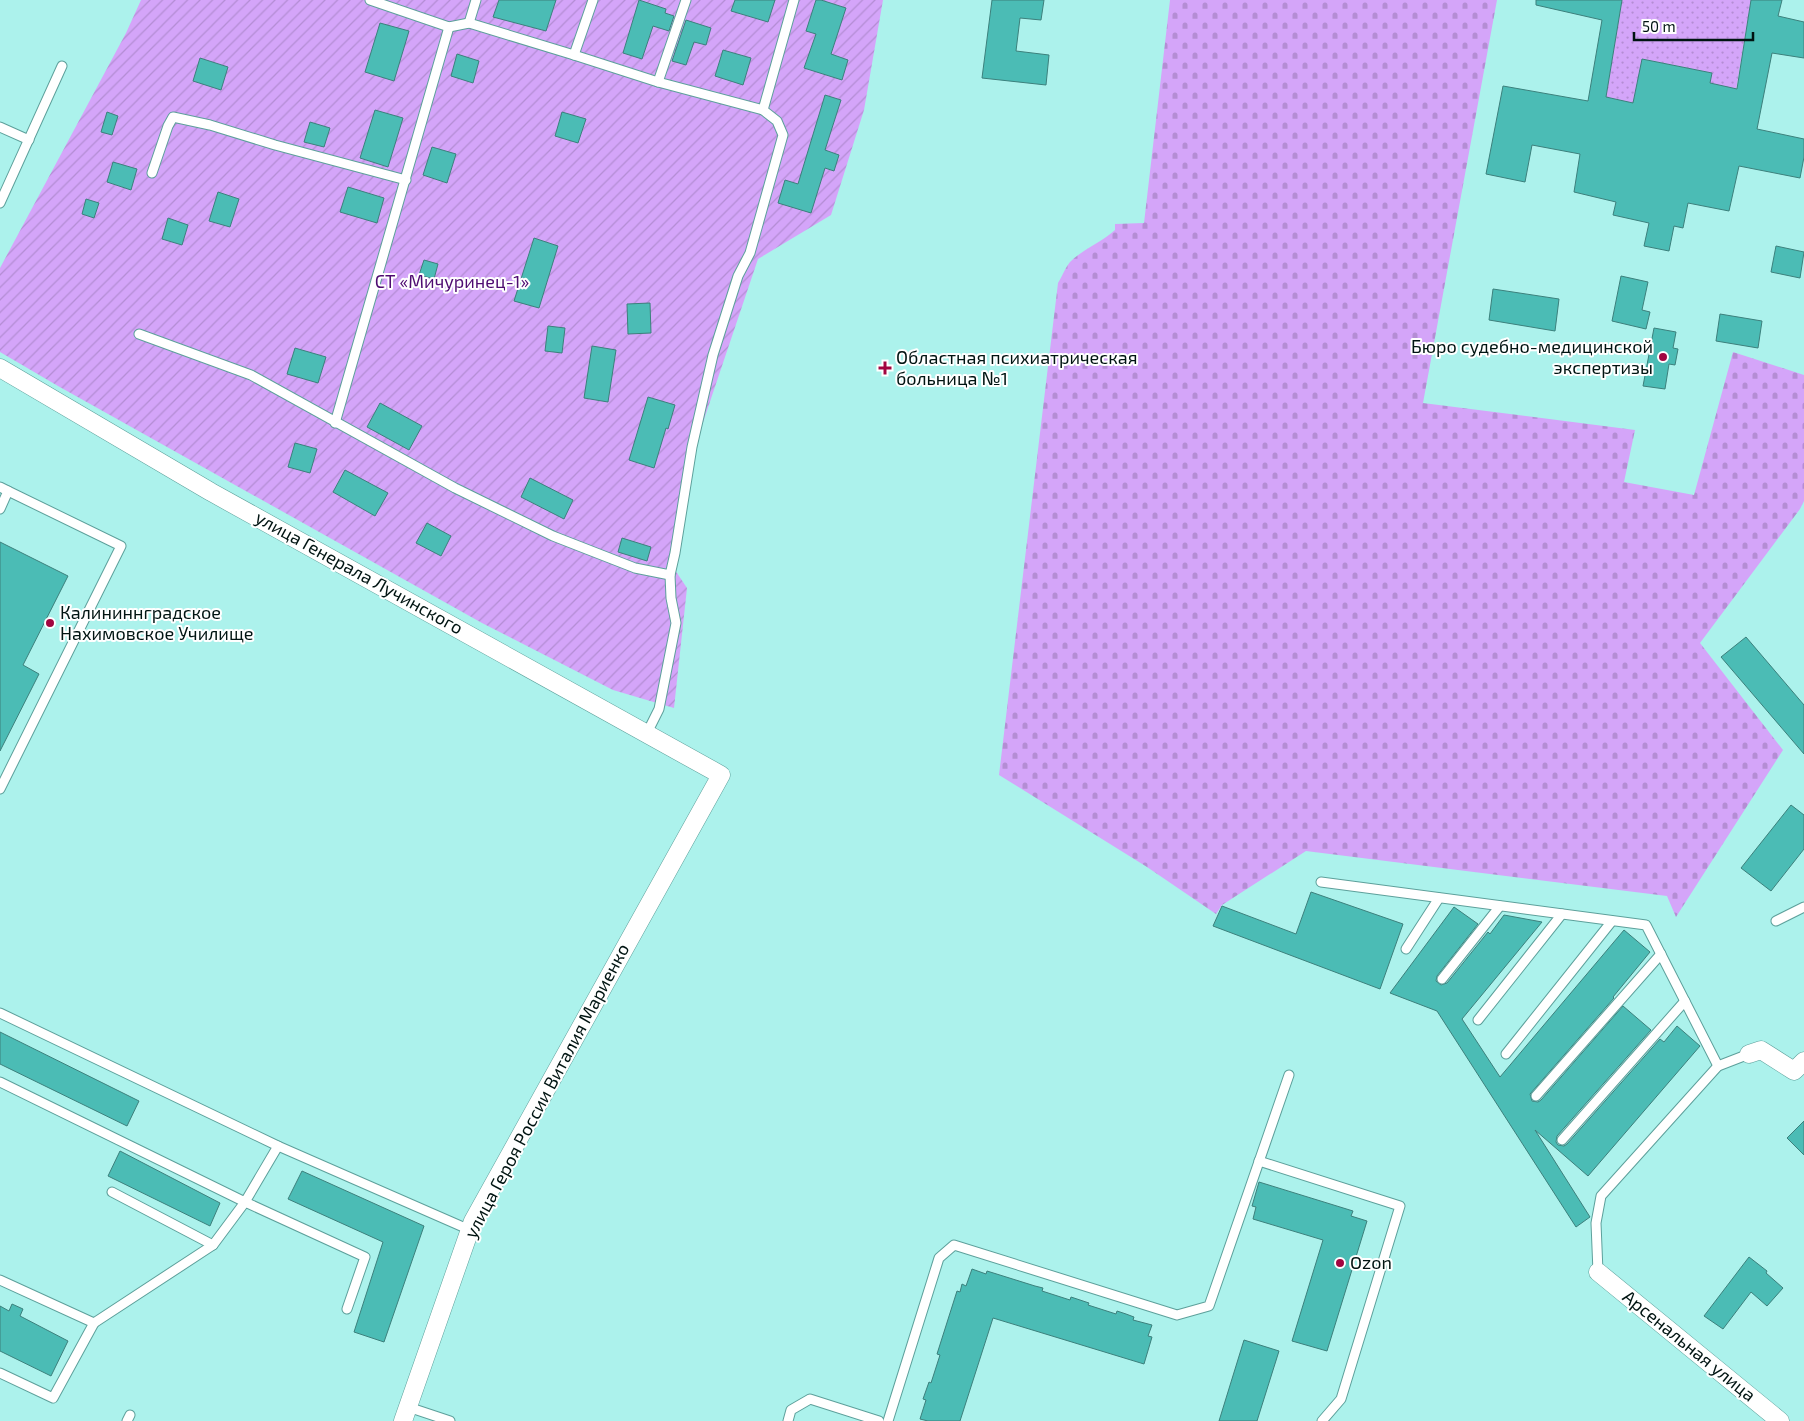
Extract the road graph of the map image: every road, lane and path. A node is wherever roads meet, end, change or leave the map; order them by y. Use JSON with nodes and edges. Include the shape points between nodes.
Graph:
{"nodes":[{"id":1,"x":370,"y":0,"type":"edge"},
{"id":2,"x":476,"y":0,"type":"edge"},
{"id":3,"x":593,"y":0,"type":"edge"},
{"id":4,"x":686,"y":0,"type":"edge"},
{"id":5,"x":794,"y":0,"type":"edge"},
{"id":6,"x":469,"y":22,"type":"junction"},
{"id":7,"x":449,"y":27,"type":"junction"},
{"id":8,"x":574,"y":55,"type":"junction"},
{"id":9,"x":62,"y":66,"type":"dead end"},
{"id":10,"x":658,"y":82,"type":"junction"},
{"id":11,"x":763,"y":110,"type":"junction"},
{"id":12,"x":0,"y":128,"type":"edge"},
{"id":13,"x":29,"y":140,"type":"junction"},
{"id":14,"x":152,"y":173,"type":"dead end"},
{"id":15,"x":406,"y":180,"type":"junction"},
{"id":16,"x":0,"y":203,"type":"edge"},
{"id":17,"x":139,"y":334,"type":"dead end"},
{"id":18,"x":0,"y":368,"type":"edge"},
{"id":19,"x":335,"y":423,"type":"junction"},
{"id":20,"x":4,"y":489,"type":"edge"},
{"id":21,"x":0,"y":510,"type":"edge"},
{"id":22,"x":670,"y":575,"type":"junction"},
{"id":23,"x":647,"y":733,"type":"junction"},
{"id":24,"x":720,"y":775,"type":"joint"},
{"id":25,"x":0,"y":789,"type":"edge"},
{"id":26,"x":1321,"y":882,"type":"dead end"},
{"id":27,"x":1438,"y":898,"type":"junction"},
{"id":28,"x":1500,"y":906,"type":"junction"},
{"id":29,"x":1804,"y":907,"type":"edge"},
{"id":30,"x":1562,"y":914,"type":"junction"},
{"id":31,"x":1612,"y":921,"type":"junction"},
{"id":32,"x":1776,"y":921,"type":"dead end"},
{"id":33,"x":1406,"y":949,"type":"dead end"},
{"id":34,"x":1661,"y":954,"type":"junction"},
{"id":35,"x":1442,"y":979,"type":"dead end"},
{"id":36,"x":1685,"y":1001,"type":"junction"},
{"id":37,"x":0,"y":1013,"type":"edge"},
{"id":38,"x":1478,"y":1020,"type":"dead end"},
{"id":39,"x":1506,"y":1054,"type":"dead end"},
{"id":40,"x":1749,"y":1054,"type":"joint"},
{"id":41,"x":1804,"y":1061,"type":"edge"},
{"id":42,"x":1718,"y":1066,"type":"junction"},
{"id":43,"x":1288,"y":1075,"type":"dead end"},
{"id":44,"x":0,"y":1082,"type":"edge"},
{"id":45,"x":1536,"y":1096,"type":"dead end"},
{"id":46,"x":1562,"y":1140,"type":"dead end"},
{"id":47,"x":278,"y":1146,"type":"junction"},
{"id":48,"x":1259,"y":1161,"type":"junction"},
{"id":49,"x":112,"y":1192,"type":"dead end"},
{"id":50,"x":245,"y":1202,"type":"junction"},
{"id":51,"x":470,"y":1230,"type":"junction"},
{"id":52,"x":213,"y":1245,"type":"junction"},
{"id":53,"x":1598,"y":1272,"type":"joint"},
{"id":54,"x":0,"y":1280,"type":"edge"},
{"id":55,"x":347,"y":1309,"type":"dead end"},
{"id":56,"x":94,"y":1323,"type":"junction"},
{"id":57,"x":0,"y":1373,"type":"edge"},
{"id":58,"x":406,"y":1414,"type":"edge"},
{"id":59,"x":450,"y":1421,"type":"edge"},
{"id":60,"x":788,"y":1421,"type":"edge"},
{"id":61,"x":879,"y":1421,"type":"edge"},
{"id":62,"x":888,"y":1421,"type":"edge"},
{"id":63,"x":1322,"y":1421,"type":"edge"},
{"id":64,"x":1780,"y":1421,"type":"edge"}],
"edges":[{"from":1,"to":7,"type":"lane"},
{"from":2,"to":6,"type":"lane"},
{"from":3,"to":8,"type":"lane"},
{"from":4,"to":10,"type":"lane"},
{"from":5,"to":11,"type":"lane"},
{"from":6,"to":7,"type":"lane"},
{"from":6,"to":8,"type":"lane"},
{"from":7,"to":15,"type":"lane"},
{"from":8,"to":10,"type":"lane"},
{"from":9,"to":13,"type":"lane"},
{"from":10,"to":11,"type":"lane"},
{"from":11,"to":22,"type":"lane","via":[[777,121],[783,135],[750,253],[738,276],[713,355],[692,446]]},
{"from":12,"to":13,"type":"lane"},
{"from":13,"to":16,"type":"lane"},
{"from":14,"to":15,"type":"lane","via":[[173,118],[210,125]]},
{"from":15,"to":19,"type":"lane"},
{"from":17,"to":19,"type":"lane","via":[[250,375]]},
{"from":18,"to":23,"type":"street","name":"улица Генерала Лучинского","via":[[211,492]]},
{"from":19,"to":22,"type":"lane","via":[[553,536],[635,568]]},
{"from":20,"to":21,"type":"lane"},
{"from":20,"to":25,"type":"lane","via":[[121,546]]},
{"from":22,"to":23,"type":"lane","via":[[676,623],[659,710]]},
{"from":23,"to":24,"type":"street","name":"улица Генерала Лучинского"},
{"from":24,"to":51,"type":"street","name":"улица Героя России Виталия Мариенко"},
{"from":26,"to":27,"type":"lane"},
{"from":27,"to":28,"type":"lane"},
{"from":27,"to":33,"type":"lane"},
{"from":28,"to":30,"type":"lane"},
{"from":28,"to":35,"type":"lane"},
{"from":29,"to":32,"type":"lane"},
{"from":30,"to":31,"type":"lane"},
{"from":30,"to":38,"type":"lane"},
{"from":31,"to":34,"type":"lane","via":[[1646,926]]},
{"from":31,"to":39,"type":"lane"},
{"from":34,"to":36,"type":"lane"},
{"from":34,"to":45,"type":"lane"},
{"from":36,"to":42,"type":"lane"},
{"from":36,"to":46,"type":"lane"},
{"from":37,"to":47,"type":"lane"},
{"from":40,"to":41,"type":"street","via":[[1761,1050],[1794,1071]]},
{"from":40,"to":42,"type":"lane"},
{"from":42,"to":53,"type":"lane","via":[[1601,1196],[1596,1223]]},
{"from":43,"to":48,"type":"lane"},
{"from":44,"to":50,"type":"lane"},
{"from":47,"to":50,"type":"lane"},
{"from":47,"to":51,"type":"lane"},
{"from":48,"to":62,"type":"lane","via":[[1209,1306],[1196,1310],[1177,1315],[954,1245],[939,1258]]},
{"from":48,"to":63,"type":"lane","via":[[1400,1206],[1341,1399]]},
{"from":49,"to":52,"type":"lane"},
{"from":50,"to":52,"type":"lane"},
{"from":50,"to":55,"type":"lane","via":[[365,1257]]},
{"from":51,"to":58,"type":"street","name":"улица Героя России Виталия Мариенко"},
{"from":52,"to":56,"type":"lane"},
{"from":53,"to":64,"type":"street","name":"Арсенальная улица"},
{"from":54,"to":56,"type":"lane"},
{"from":56,"to":57,"type":"lane","via":[[53,1398]]},
{"from":58,"to":59,"type":"lane"},
{"from":60,"to":61,"type":"lane","via":[[791,1410],[810,1399]]}]}
